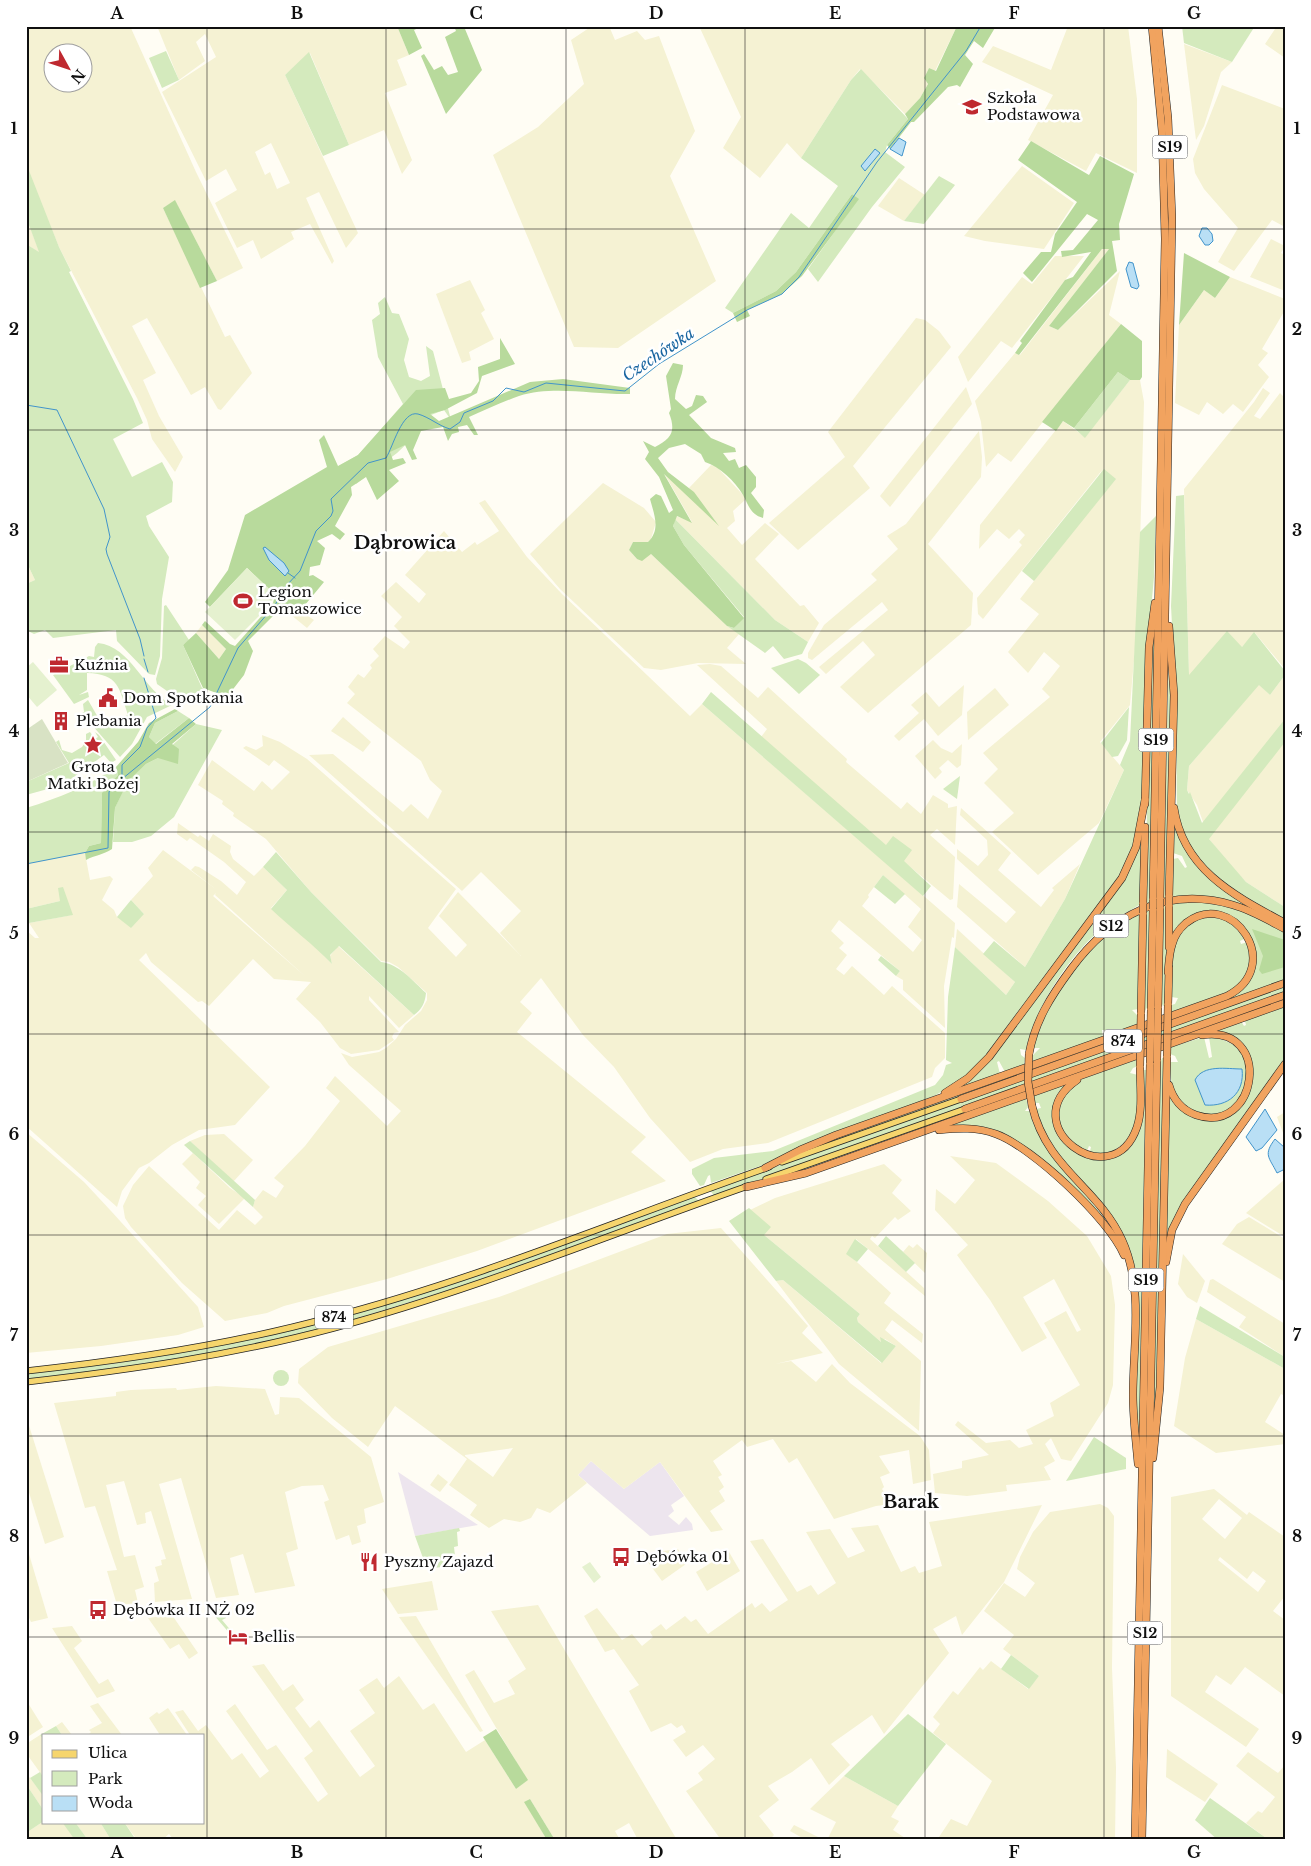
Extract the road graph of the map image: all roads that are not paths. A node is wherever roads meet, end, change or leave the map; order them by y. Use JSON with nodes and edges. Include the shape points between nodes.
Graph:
{"nodes":[{"id":1,"x":1152,"y":26,"type":"edge"},
{"id":2,"x":1158,"y":26,"type":"edge"},
{"id":3,"x":1159,"y":580,"type":"junction"},
{"id":4,"x":1166,"y":596,"type":"junction"},
{"id":5,"x":1172,"y":782,"type":"junction"},
{"id":6,"x":1145,"y":800,"type":"junction"},
{"id":7,"x":1156,"y":899,"type":"junction"},
{"id":8,"x":1285,"y":923,"type":"edge"},
{"id":9,"x":1285,"y":929,"type":"edge"},
{"id":10,"x":1168,"y":972,"type":"junction"},
{"id":11,"x":1285,"y":983,"type":"edge"},
{"id":12,"x":1285,"y":995,"type":"edge"},
{"id":13,"x":1285,"y":1003,"type":"edge"},
{"id":14,"x":1184,"y":1038,"type":"junction"},
{"id":15,"x":1153,"y":1061,"type":"junction"},
{"id":16,"x":1285,"y":1064,"type":"edge"},
{"id":17,"x":1094,"y":1071,"type":"junction"},
{"id":18,"x":1167,"y":1071,"type":"junction"},
{"id":19,"x":961,"y":1099,"type":"joint"},
{"id":20,"x":923,"y":1104,"type":"junction"},
{"id":21,"x":965,"y":1109,"type":"joint"},
{"id":22,"x":919,"y":1134,"type":"junction"},
{"id":23,"x":765,"y":1168,"type":"junction"},
{"id":24,"x":746,"y":1186,"type":"junction"},
{"id":25,"x":1162,"y":1284,"type":"junction"},
{"id":26,"x":1135,"y":1310,"type":"junction"},
{"id":27,"x":26,"y":1371,"type":"edge"},
{"id":28,"x":26,"y":1382,"type":"edge"},
{"id":29,"x":1148,"y":1491,"type":"junction"},
{"id":30,"x":1142,"y":1497,"type":"junction"},
{"id":31,"x":1135,"y":1840,"type":"edge"},
{"id":32,"x":1142,"y":1840,"type":"edge"}],
"edges":[{"from":1,"to":3,"type":"highway","number":"S19","via":[[1162,131],[1165,218]]},
{"from":2,"to":4,"type":"highway","number":"S19","via":[[1172,193]]},
{"from":3,"to":6,"type":"highway","via":[[1150,647]]},
{"from":3,"to":7,"type":"highway","number":"S19"},
{"from":4,"to":5,"type":"highway","via":[[1173,678]]},
{"from":4,"to":7,"type":"highway","number":"S19"},
{"from":5,"to":8,"type":"highway","via":[[1180,832],[1199,865],[1221,885]]},
{"from":5,"to":10,"type":"highway"},
{"from":6,"to":17,"type":"highway","bridge":true,"via":[[1136,1129],[1122,1148],[1099,1157],[1085,1155],[1069,1145],[1060,1132],[1056,1117],[1065,1089]]},
{"from":6,"to":20,"type":"highway","via":[[1136,847],[1117,885],[984,1062],[959,1084]]},
{"from":7,"to":15,"type":"highway","number":"S19","bridge":true},
{"from":9,"to":26,"type":"highway","number":"S12","bridge":true,"via":[[1242,908],[1204,899],[1165,902],[1130,914],[1093,942],[1058,987],[1039,1020],[1030,1054],[1028,1086],[1040,1131],[1053,1154],[1103,1209],[1120,1234],[1132,1269]]},
{"from":10,"to":18,"type":"highway","bridge":true},
{"from":10,"to":20,"type":"highway","via":[[1174,938],[1182,927],[1196,918],[1214,915],[1228,918],[1243,930],[1251,942],[1251,969],[1244,984],[1233,993]]},
{"from":11,"to":19,"type":"highway","number":"874"},
{"from":12,"to":21,"type":"highway","number":"874"},
{"from":13,"to":14,"type":"highway"},
{"from":14,"to":17,"type":"highway"},
{"from":14,"to":18,"type":"highway","via":[[1218,1035],[1236,1043],[1246,1054],[1250,1069],[1250,1085],[1245,1096],[1238,1106],[1221,1115],[1199,1116],[1177,1102],[1170,1089]]},
{"from":15,"to":29,"type":"highway","number":"S19"},
{"from":15,"to":30,"type":"highway","number":"S19"},
{"from":16,"to":25,"type":"highway","number":"S12","via":[[1183,1207],[1169,1241]]},
{"from":17,"to":22,"type":"highway"},
{"from":18,"to":25,"type":"highway"},
{"from":19,"to":23,"type":"main road","number":"874"},
{"from":20,"to":23,"type":"highway","via":[[810,1145]]},
{"from":21,"to":24,"type":"main road","number":"874"},
{"from":22,"to":24,"type":"highway","via":[[806,1173]]},
{"from":22,"to":26,"type":"highway","via":[[972,1128],[1005,1138],[1028,1152],[1110,1230],[1125,1259]]},
{"from":23,"to":27,"type":"main road","number":"874","via":[[461,1277],[330,1318],[191,1349]]},
{"from":24,"to":28,"type":"main road","number":"874","via":[[462,1288],[334,1328],[191,1360]]},
{"from":25,"to":29,"type":"highway","number":"S12","via":[[1160,1400]]},
{"from":26,"to":30,"type":"highway","number":"S12","via":[[1133,1397]]},
{"from":29,"to":32,"type":"highway","number":"S12"},
{"from":30,"to":31,"type":"highway","number":"S12"}]}
